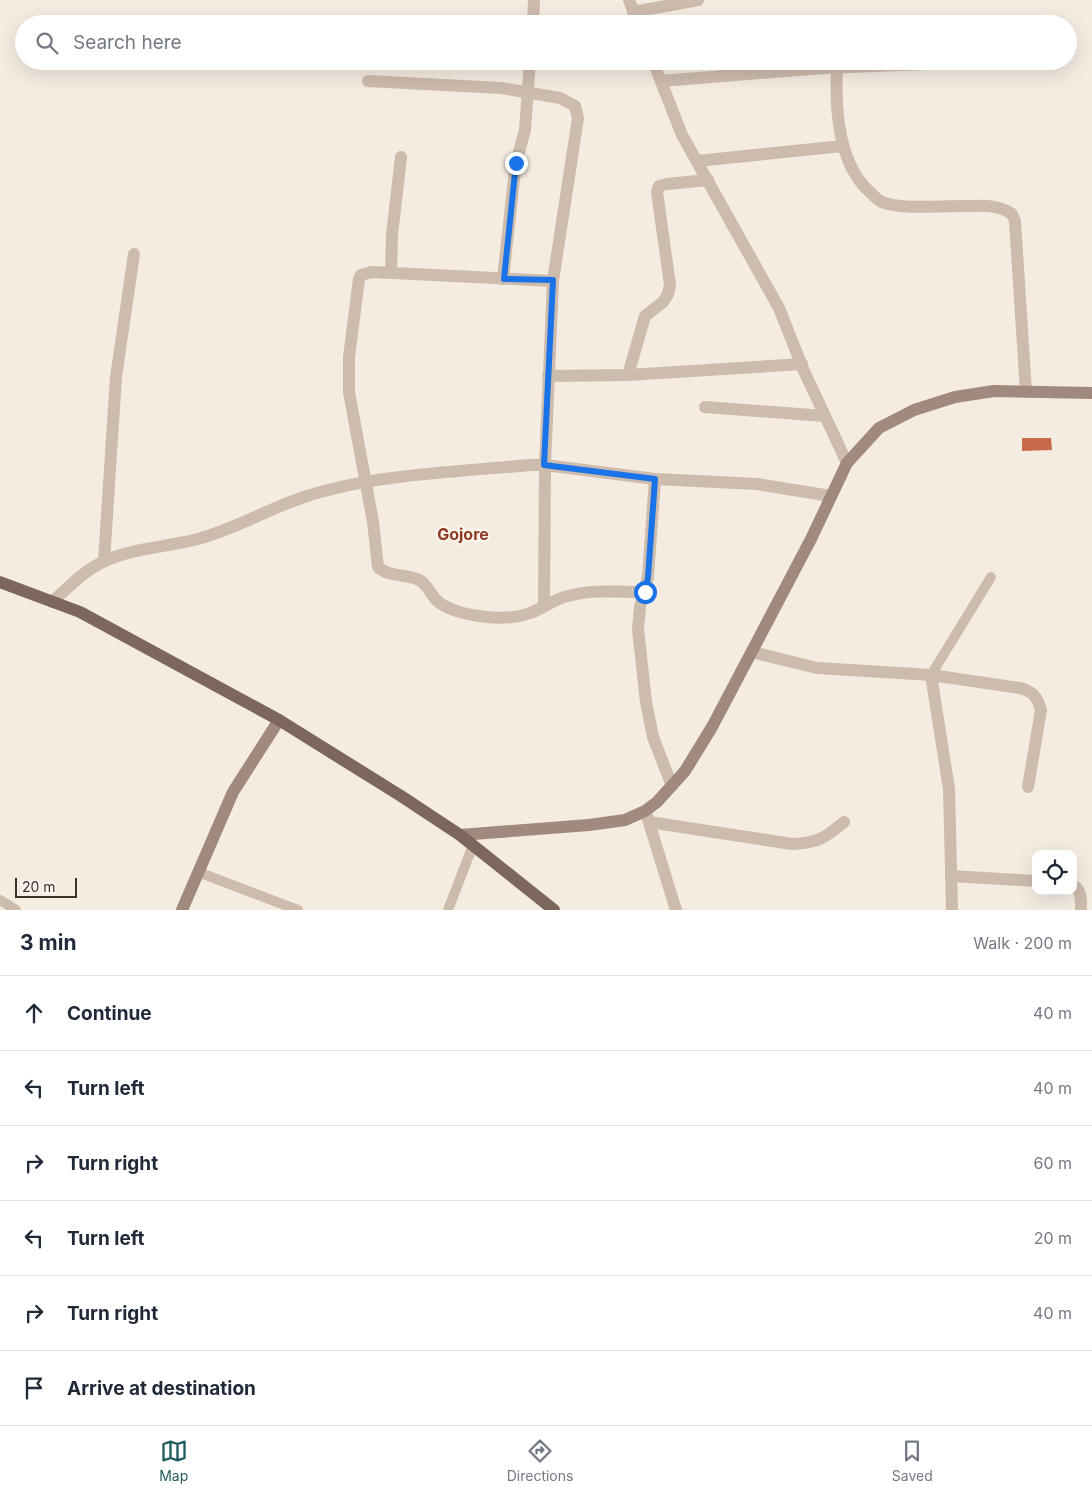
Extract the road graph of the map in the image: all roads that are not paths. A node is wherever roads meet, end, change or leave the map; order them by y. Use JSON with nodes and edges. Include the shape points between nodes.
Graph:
{"nodes":[{"id":1,"x":534,"y":0,"type":"edge"},
{"id":2,"x":698,"y":0,"type":"edge"},
{"id":3,"x":633,"y":12,"type":"edge"},
{"id":4,"x":533,"y":15,"type":"edge"},
{"id":5,"x":529,"y":70,"type":"edge"},
{"id":6,"x":657,"y":70,"type":"edge"},
{"id":7,"x":810,"y":70,"type":"edge"},
{"id":8,"x":837,"y":70,"type":"edge"},
{"id":9,"x":368,"y":81,"type":"dead end"},
{"id":10,"x":661,"y":81,"type":"junction"},
{"id":11,"x":528,"y":92,"type":"junction"},
{"id":12,"x":843,"y":146,"type":"junction"},
{"id":13,"x":401,"y":157,"type":"dead end"},
{"id":14,"x":697,"y":161,"type":"junction"},
{"id":15,"x":708,"y":180,"type":"junction"},
{"id":16,"x":134,"y":254,"type":"dead end"},
{"id":17,"x":391,"y":273,"type":"junction"},
{"id":18,"x":504,"y":279,"type":"junction"},
{"id":19,"x":553,"y":280,"type":"junction"},
{"id":20,"x":802,"y":364,"type":"junction"},
{"id":21,"x":628,"y":375,"type":"junction"},
{"id":22,"x":548,"y":376,"type":"junction"},
{"id":23,"x":1026,"y":392,"type":"junction"},
{"id":24,"x":1092,"y":393,"type":"edge"},
{"id":25,"x":706,"y":407,"type":"dead end"},
{"id":26,"x":825,"y":416,"type":"junction"},
{"id":27,"x":847,"y":463,"type":"junction"},
{"id":28,"x":544,"y":465,"type":"junction"},
{"id":29,"x":655,"y":479,"type":"junction"},
{"id":30,"x":366,"y":481,"type":"junction"},
{"id":31,"x":831,"y":496,"type":"junction"},
{"id":32,"x":104,"y":561,"type":"junction"},
{"id":33,"x":991,"y":577,"type":"dead end"},
{"id":34,"x":0,"y":582,"type":"edge"},
{"id":35,"x":645,"y":592,"type":"junction"},
{"id":36,"x":52,"y":602,"type":"junction"},
{"id":37,"x":544,"y":606,"type":"junction"},
{"id":38,"x":752,"y":652,"type":"junction"},
{"id":39,"x":931,"y":675,"type":"junction"},
{"id":40,"x":279,"y":720,"type":"junction"},
{"id":41,"x":672,"y":786,"type":"junction"},
{"id":42,"x":1028,"y":787,"type":"dead end"},
{"id":43,"x":647,"y":816,"type":"junction"},
{"id":44,"x":844,"y":822,"type":"dead end"},
{"id":45,"x":460,"y":835,"type":"junction"},
{"id":46,"x":472,"y":845,"type":"junction"},
{"id":47,"x":198,"y":872,"type":"junction"},
{"id":48,"x":951,"y":876,"type":"junction"},
{"id":49,"x":1032,"y":882,"type":"edge"},
{"id":50,"x":1077,"y":888,"type":"edge"},
{"id":51,"x":0,"y":900,"type":"edge"},
{"id":52,"x":16,"y":910,"type":"edge"},
{"id":53,"x":182,"y":910,"type":"edge"},
{"id":54,"x":298,"y":910,"type":"edge"},
{"id":55,"x":448,"y":910,"type":"edge"},
{"id":56,"x":554,"y":910,"type":"edge"},
{"id":57,"x":676,"y":910,"type":"edge"},
{"id":58,"x":952,"y":910,"type":"edge"},
{"id":59,"x":1081,"y":910,"type":"edge"}],
"edges":[{"from":1,"to":4,"type":"street"},
{"from":2,"to":3,"type":"street"},
{"from":5,"to":11,"type":"street"},
{"from":6,"to":10,"type":"street"},
{"from":7,"to":10,"type":"street"},
{"from":8,"to":12,"type":"street","via":[[836,98]]},
{"from":9,"to":11,"type":"street"},
{"from":10,"to":14,"type":"street","via":[[682,135]]},
{"from":11,"to":18,"type":"street","via":[[525,130],[516,163]]},
{"from":11,"to":19,"type":"street","via":[[569,102],[575,106],[578,118]]},
{"from":12,"to":14,"type":"street"},
{"from":12,"to":23,"type":"street","via":[[849,166],[862,186],[880,201],[901,206],[997,207],[1012,214]]},
{"from":13,"to":17,"type":"street"},
{"from":14,"to":15,"type":"street"},
{"from":15,"to":20,"type":"street","via":[[779,308]]},
{"from":15,"to":21,"type":"street","via":[[659,186],[657,192],[670,285],[663,302],[645,316]]},
{"from":16,"to":32,"type":"street","via":[[116,377]]},
{"from":17,"to":18,"type":"street"},
{"from":17,"to":30,"type":"street","via":[[372,272],[362,275],[359,280],[350,347],[349,392]]},
{"from":18,"to":19,"type":"street"},
{"from":19,"to":22,"type":"street"},
{"from":20,"to":21,"type":"street"},
{"from":20,"to":26,"type":"street"},
{"from":21,"to":22,"type":"street"},
{"from":22,"to":28,"type":"street"},
{"from":23,"to":24,"type":"main road"},
{"from":23,"to":27,"type":"main road","via":[[994,391],[955,397],[914,410],[879,428]]},
{"from":25,"to":26,"type":"street"},
{"from":26,"to":27,"type":"street"},
{"from":27,"to":31,"type":"main road"},
{"from":28,"to":29,"type":"street"},
{"from":28,"to":30,"type":"street"},
{"from":28,"to":37,"type":"street"},
{"from":29,"to":31,"type":"street","via":[[757,484]]},
{"from":29,"to":35,"type":"street"},
{"from":30,"to":32,"type":"street","via":[[305,497],[246,523],[198,539]]},
{"from":30,"to":37,"type":"street","via":[[376,562],[381,570],[416,579],[441,604],[489,618],[516,618]]},
{"from":31,"to":38,"type":"main road"},
{"from":32,"to":36,"type":"street","via":[[87,570]]},
{"from":33,"to":39,"type":"lane"},
{"from":34,"to":36,"type":"main road"},
{"from":35,"to":37,"type":"street","via":[[592,591],[555,599]]},
{"from":35,"to":41,"type":"street","via":[[638,629],[646,702],[653,737]]},
{"from":36,"to":40,"type":"main road","via":[[80,612]]},
{"from":38,"to":39,"type":"street","via":[[817,668]]},
{"from":38,"to":41,"type":"main road","via":[[712,727]]},
{"from":39,"to":42,"type":"street","via":[[1032,692],[1041,710]]},
{"from":39,"to":48,"type":"street","via":[[949,789]]},
{"from":40,"to":45,"type":"main road"},
{"from":40,"to":47,"type":"main road","via":[[233,792]]},
{"from":41,"to":43,"type":"main road"},
{"from":43,"to":44,"type":"street","via":[[792,844],[809,844],[826,837]]},
{"from":43,"to":45,"type":"main road","via":[[589,825]]},
{"from":43,"to":57,"type":"street"},
{"from":45,"to":46,"type":"main road"},
{"from":46,"to":55,"type":"lane"},
{"from":46,"to":56,"type":"main road"},
{"from":47,"to":53,"type":"main road"},
{"from":47,"to":54,"type":"lane"},
{"from":48,"to":49,"type":"street"},
{"from":48,"to":58,"type":"street"},
{"from":50,"to":59,"type":"street","via":[[1081,896]]},
{"from":51,"to":52,"type":"lane"}]}
